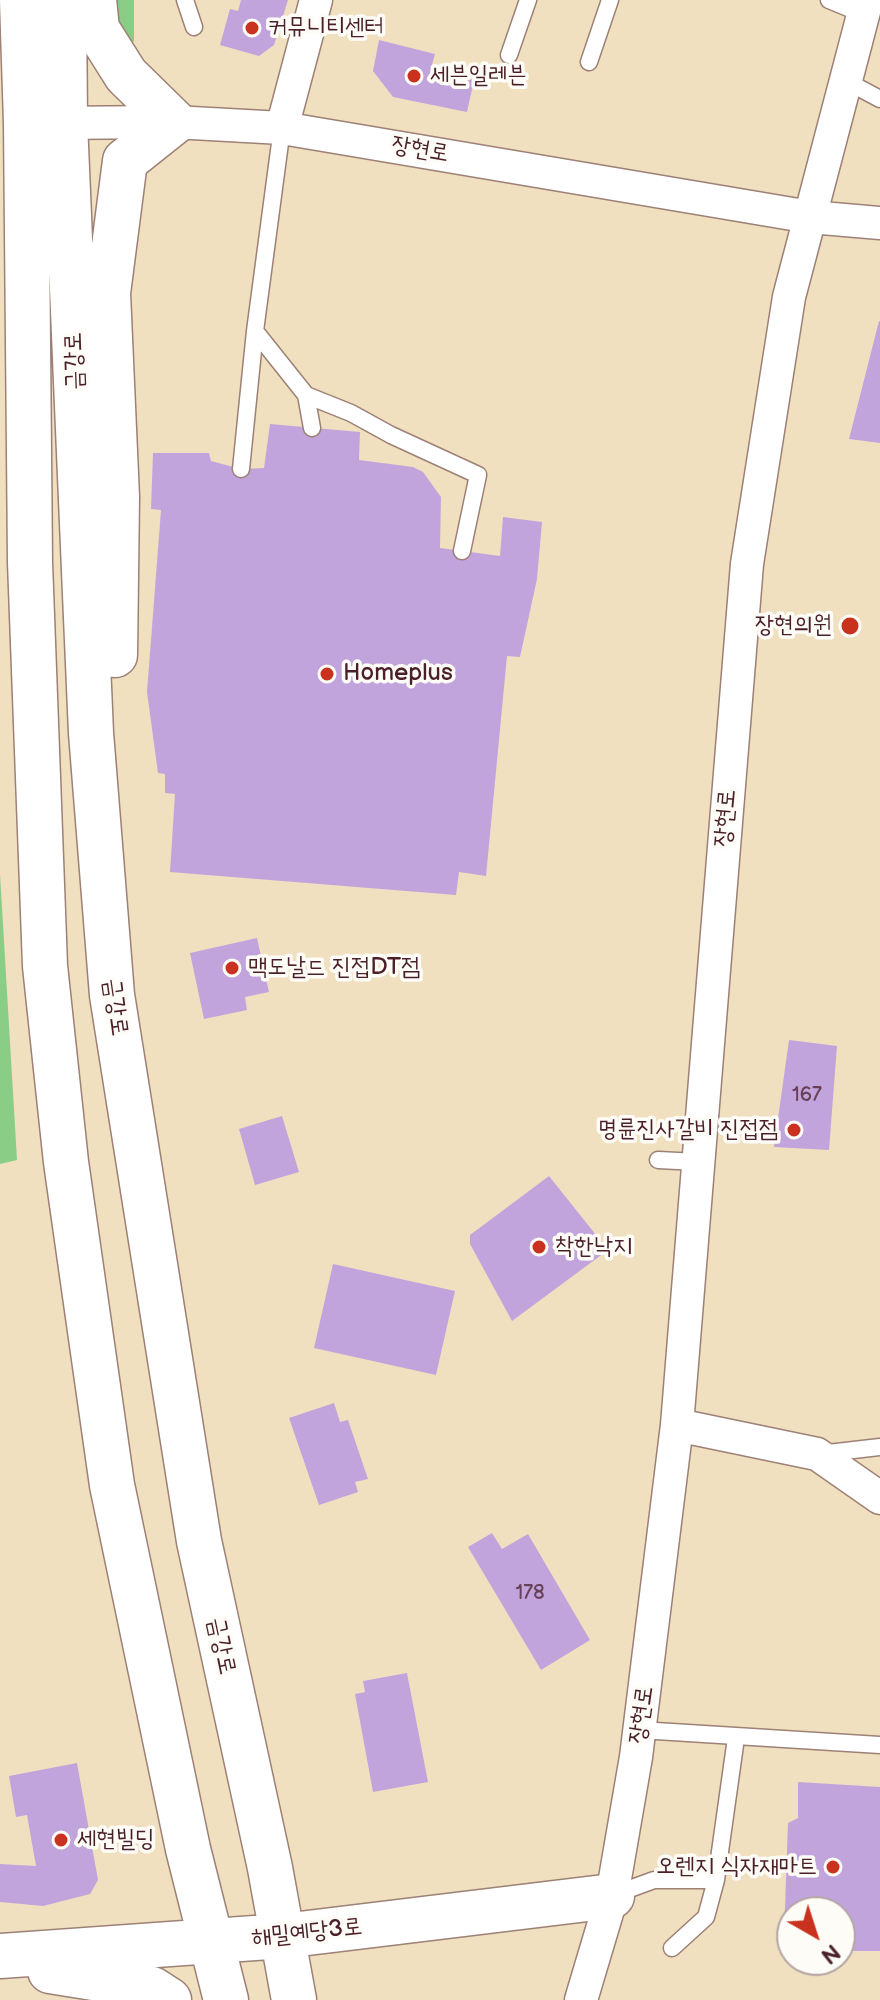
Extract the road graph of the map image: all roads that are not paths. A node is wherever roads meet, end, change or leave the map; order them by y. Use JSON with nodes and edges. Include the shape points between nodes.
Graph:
{"nodes":[{"id":1,"x":22,"y":0,"type":"edge"},
{"id":2,"x":64,"y":0,"type":"edge"},
{"id":3,"x":94,"y":0,"type":"edge"},
{"id":4,"x":185,"y":0,"type":"edge"},
{"id":5,"x":316,"y":0,"type":"edge"},
{"id":6,"x":528,"y":0,"type":"edge"},
{"id":7,"x":610,"y":0,"type":"edge"},
{"id":8,"x":829,"y":0,"type":"edge"},
{"id":9,"x":865,"y":7,"type":"edge"},
{"id":10,"x":194,"y":27,"type":"dead end"},
{"id":11,"x":509,"y":55,"type":"dead end"},
{"id":12,"x":589,"y":62,"type":"dead end"},
{"id":13,"x":846,"y":81,"type":"junction"},
{"id":14,"x":880,"y":99,"type":"edge"},
{"id":15,"x":174,"y":122,"type":"junction"},
{"id":16,"x":46,"y":123,"type":"junction"},
{"id":17,"x":282,"y":128,"type":"junction"},
{"id":18,"x":810,"y":217,"type":"junction"},
{"id":19,"x":880,"y":223,"type":"edge"},
{"id":20,"x":255,"y":331,"type":"junction"},
{"id":21,"x":306,"y":395,"type":"junction"},
{"id":22,"x":312,"y":428,"type":"dead end"},
{"id":23,"x":241,"y":469,"type":"dead end"},
{"id":24,"x":462,"y":551,"type":"dead end"},
{"id":25,"x":106,"y":937,"type":"junction"},
{"id":26,"x":658,"y":1160,"type":"dead end"},
{"id":27,"x":698,"y":1162,"type":"junction"},
{"id":28,"x":677,"y":1425,"type":"junction"},
{"id":29,"x":880,"y":1447,"type":"edge"},
{"id":30,"x":817,"y":1454,"type":"junction"},
{"id":31,"x":880,"y":1498,"type":"edge"},
{"id":32,"x":640,"y":1730,"type":"junction"},
{"id":33,"x":736,"y":1738,"type":"junction"},
{"id":34,"x":880,"y":1745,"type":"edge"},
{"id":35,"x":716,"y":1880,"type":"junction"},
{"id":36,"x":612,"y":1896,"type":"junction"},
{"id":37,"x":283,"y":1936,"type":"junction"},
{"id":38,"x":210,"y":1943,"type":"junction"},
{"id":39,"x":672,"y":1948,"type":"dead end"},
{"id":40,"x":0,"y":1956,"type":"edge"},
{"id":41,"x":0,"y":1965,"type":"edge"},
{"id":42,"x":169,"y":2000,"type":"edge"},
{"id":43,"x":226,"y":2000,"type":"edge"},
{"id":44,"x":294,"y":2000,"type":"edge"},
{"id":45,"x":581,"y":2000,"type":"edge"}],
"edges":[{"from":1,"to":16,"type":"main road","name":"금강로"},
{"from":2,"to":16,"type":"main road","name":"금강로"},
{"from":3,"to":15,"type":"main road","via":[[97,29],[126,75]]},
{"from":4,"to":10,"type":"lane"},
{"from":5,"to":17,"type":"street"},
{"from":6,"to":11,"type":"lane"},
{"from":7,"to":12,"type":"lane"},
{"from":8,"to":9,"type":"lane"},
{"from":9,"to":13,"type":"street","name":"장현로"},
{"from":13,"to":14,"type":"lane"},
{"from":13,"to":18,"type":"street","name":"장현로"},
{"from":15,"to":16,"type":"street","name":"장현로"},
{"from":15,"to":17,"type":"street","name":"장현로"},
{"from":15,"to":25,"type":"main road","via":[[125,161],[108,293],[117,497]]},
{"from":16,"to":25,"type":"main road","name":"금강로"},
{"from":16,"to":38,"type":"main road","name":"금강로","via":[[30,562],[45,966],[66,1162],[112,1485]]},
{"from":17,"to":18,"type":"street","name":"장현로"},
{"from":17,"to":20,"type":"lane"},
{"from":18,"to":19,"type":"street"},
{"from":18,"to":27,"type":"street","name":"장현로","via":[[789,297],[747,564]]},
{"from":20,"to":21,"type":"lane"},
{"from":20,"to":23,"type":"lane"},
{"from":21,"to":22,"type":"lane"},
{"from":21,"to":24,"type":"lane","via":[[478,475]]},
{"from":25,"to":37,"type":"main road","name":"금강로","via":[[183,1452]]},
{"from":26,"to":27,"type":"lane"},
{"from":27,"to":28,"type":"street","name":"장현로"},
{"from":28,"to":30,"type":"street"},
{"from":28,"to":32,"type":"street","name":"장현로"},
{"from":29,"to":30,"type":"lane"},
{"from":30,"to":31,"type":"street"},
{"from":32,"to":33,"type":"lane"},
{"from":32,"to":36,"type":"street","name":"장현로"},
{"from":33,"to":34,"type":"lane"},
{"from":33,"to":35,"type":"lane"},
{"from":35,"to":36,"type":"lane","via":[[654,1880]]},
{"from":35,"to":39,"type":"lane","via":[[706,1917]]},
{"from":36,"to":37,"type":"main road","name":"해밀예당3로"},
{"from":36,"to":45,"type":"street","name":"장현로"},
{"from":37,"to":38,"type":"main road","name":"해밀예당3로"},
{"from":37,"to":44,"type":"main road","name":"금강로"},
{"from":38,"to":40,"type":"main road","name":"해밀예당3로"},
{"from":38,"to":43,"type":"main road","name":"금강로"},
{"from":41,"to":42,"type":"main road","via":[[118,1981],[152,1989]]}]}
